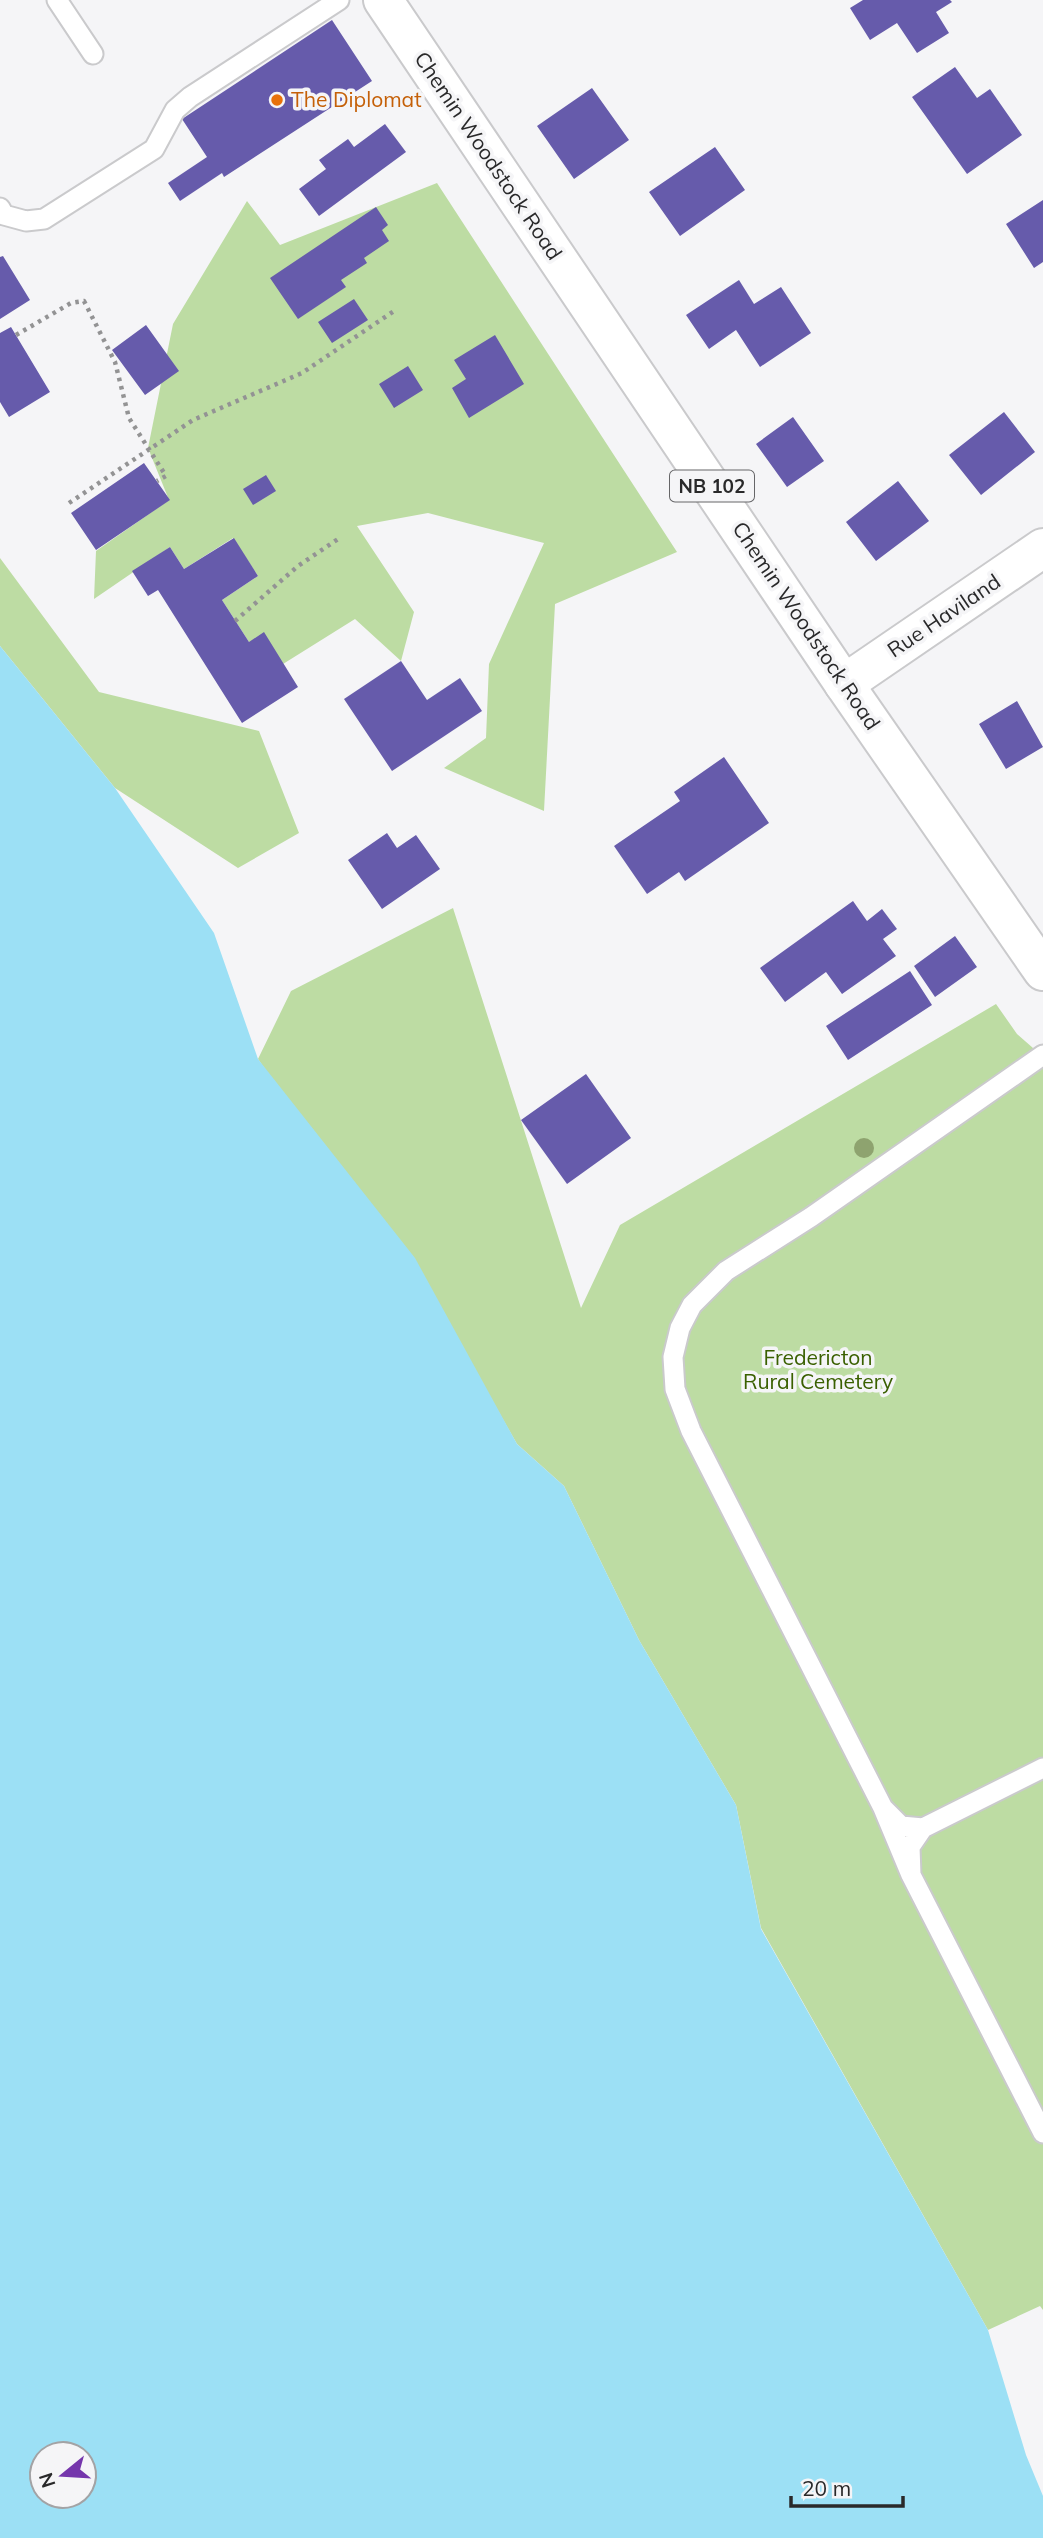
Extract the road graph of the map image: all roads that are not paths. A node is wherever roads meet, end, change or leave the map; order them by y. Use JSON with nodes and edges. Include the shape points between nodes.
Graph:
{"nodes":[{"id":1,"x":57,"y":0,"type":"edge"},
{"id":2,"x":338,"y":0,"type":"edge"},
{"id":3,"x":383,"y":0,"type":"edge"},
{"id":4,"x":93,"y":54,"type":"dead end"},
{"id":5,"x":0,"y":208,"type":"edge"},
{"id":6,"x":1043,"y":548,"type":"edge"},
{"id":7,"x":844,"y":684,"type":"junction"},
{"id":8,"x":1043,"y":971,"type":"edge"},
{"id":9,"x":1043,"y":1055,"type":"edge"},
{"id":10,"x":1043,"y":1768,"type":"edge"},
{"id":11,"x":883,"y":1808,"type":"junction"},
{"id":12,"x":923,"y":1828,"type":"junction"},
{"id":13,"x":911,"y":1875,"type":"junction"},
{"id":14,"x":1043,"y":2133,"type":"edge"}],
"edges":[{"from":1,"to":4,"type":"lane"},
{"from":2,"to":5,"type":"lane","via":[[190,97],[175,110],[154,149],[44,219],[26,221],[4,215]]},
{"from":3,"to":7,"type":"main road","name":"Chemin Woodstock Road","number":"NB 102"},
{"from":6,"to":7,"type":"main road","name":"Rue Haviland"},
{"from":7,"to":8,"type":"main road","name":"Chemin Woodstock Road","number":"NB 102"},
{"from":9,"to":11,"type":"lane","via":[[726,1271],[692,1305],[673,1357],[675,1389],[691,1431]]},
{"from":10,"to":12,"type":"lane"},
{"from":11,"to":12,"type":"lane","via":[[901,1826]]},
{"from":11,"to":13,"type":"lane"},
{"from":12,"to":13,"type":"lane","via":[[910,1847]]},
{"from":13,"to":14,"type":"lane"}]}
